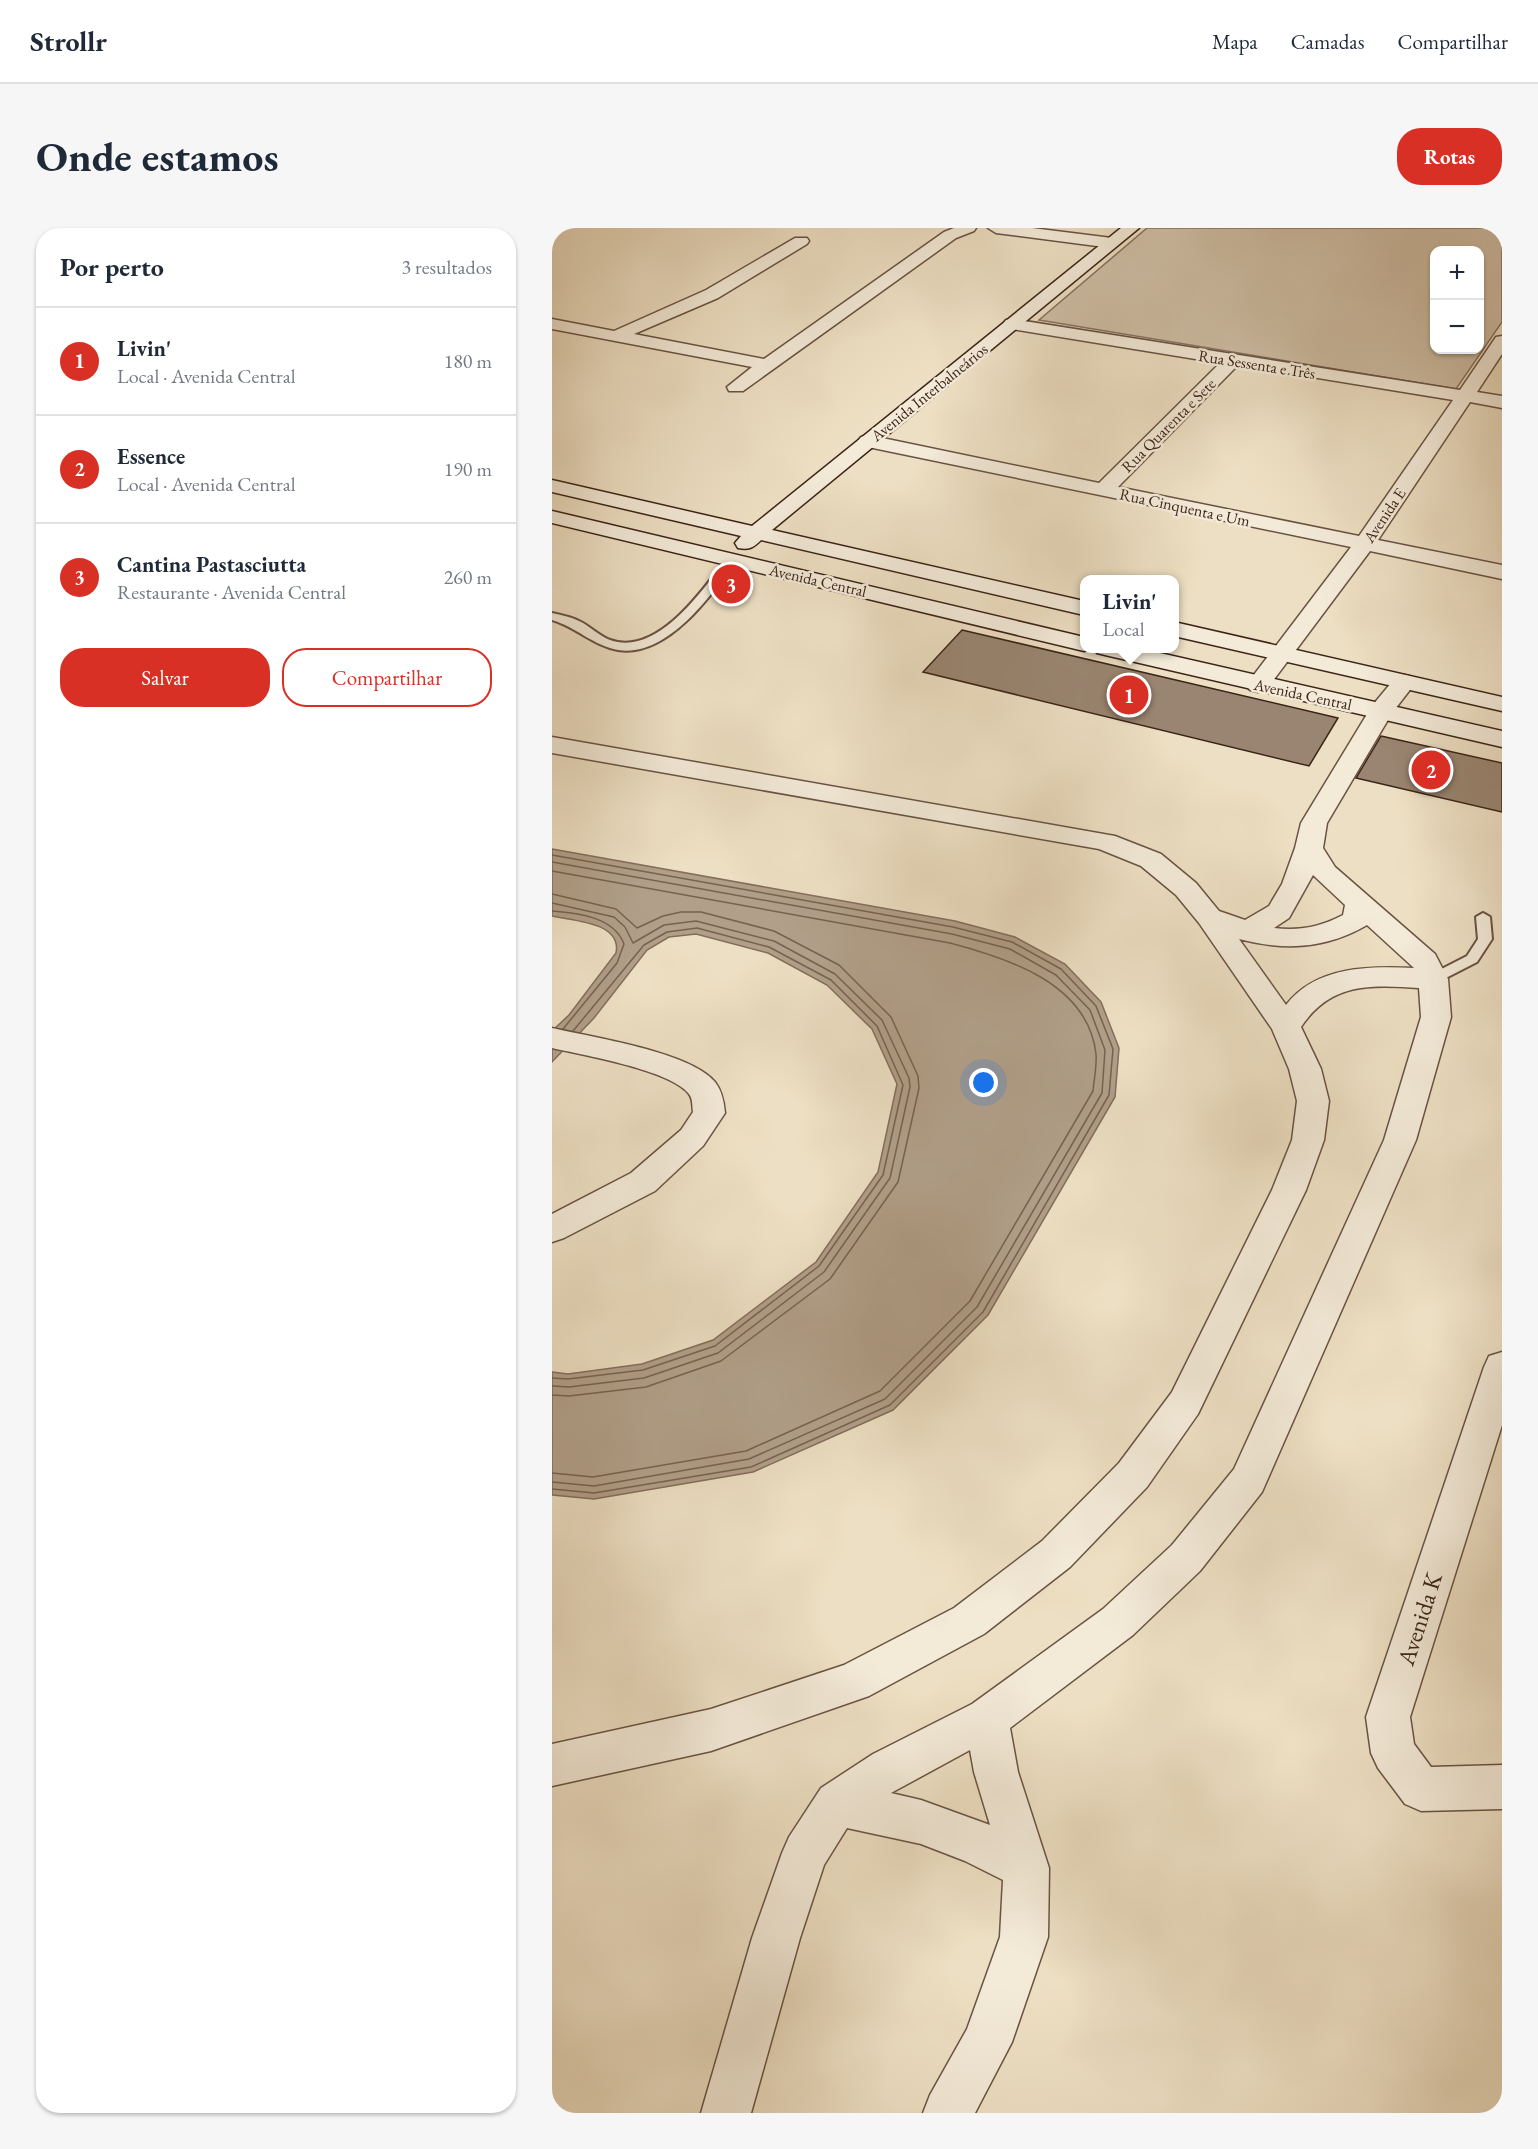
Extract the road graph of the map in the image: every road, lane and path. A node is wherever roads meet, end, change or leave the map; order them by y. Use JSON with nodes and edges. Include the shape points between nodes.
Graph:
{"nodes":[{"id":1,"x":968,"y":228,"type":"edge"},
{"id":2,"x":996,"y":228,"type":"edge"},
{"id":3,"x":1084,"y":228,"type":"edge"},
{"id":4,"x":1038,"y":231,"type":"edge"},
{"id":5,"x":1122,"y":235,"type":"edge"},
{"id":6,"x":801,"y":241,"type":"dead end"},
{"id":7,"x":552,"y":324,"type":"edge"},
{"id":8,"x":1012,"y":324,"type":"junction"},
{"id":9,"x":616,"y":336,"type":"junction"},
{"id":10,"x":1502,"y":341,"type":"edge"},
{"id":11,"x":1232,"y":361,"type":"junction"},
{"id":12,"x":767,"y":365,"type":"junction"},
{"id":13,"x":736,"y":387,"type":"dead end"},
{"id":14,"x":1464,"y":395,"type":"junction"},
{"id":15,"x":1502,"y":402,"type":"edge"},
{"id":16,"x":868,"y":441,"type":"junction"},
{"id":17,"x":552,"y":486,"type":"edge"},
{"id":18,"x":1103,"y":490,"type":"junction"},
{"id":19,"x":552,"y":517,"type":"edge"},
{"id":20,"x":756,"y":533,"type":"junction"},
{"id":21,"x":1364,"y":545,"type":"junction"},
{"id":22,"x":730,"y":560,"type":"junction"},
{"id":23,"x":1502,"y":572,"type":"edge"},
{"id":24,"x":1080,"y":607,"type":"edge"},
{"id":25,"x":552,"y":616,"type":"edge"},
{"id":26,"x":1179,"y":630,"type":"edge"},
{"id":27,"x":1080,"y":643,"type":"edge"},
{"id":28,"x":1126,"y":653,"type":"edge"},
{"id":29,"x":1284,"y":654,"type":"junction"},
{"id":30,"x":1404,"y":681,"type":"junction"},
{"id":31,"x":1258,"y":685,"type":"junction"},
{"id":32,"x":1502,"y":704,"type":"edge"},
{"id":33,"x":1381,"y":711,"type":"junction"},
{"id":34,"x":1502,"y":739,"type":"edge"},
{"id":35,"x":552,"y":745,"type":"edge"},
{"id":36,"x":1309,"y":848,"type":"junction"},
{"id":37,"x":1359,"y":902,"type":"junction"},
{"id":38,"x":1209,"y":917,"type":"junction"},
{"id":39,"x":1484,"y":917,"type":"dead end"},
{"id":40,"x":1246,"y":932,"type":"junction"},
{"id":41,"x":1310,"y":938,"type":"junction"},
{"id":42,"x":1433,"y":979,"type":"junction"},
{"id":43,"x":1339,"y":982,"type":"junction"},
{"id":44,"x":1286,"y":1027,"type":"junction"},
{"id":45,"x":552,"y":1038,"type":"edge"},
{"id":46,"x":552,"y":1229,"type":"edge"},
{"id":47,"x":1502,"y":1367,"type":"edge"},
{"id":48,"x":987,"y":1719,"type":"junction"},
{"id":49,"x":552,"y":1765,"type":"edge"},
{"id":50,"x":1502,"y":1787,"type":"edge"},
{"id":51,"x":837,"y":1804,"type":"junction"},
{"id":52,"x":1026,"y":1868,"type":"junction"},
{"id":53,"x":726,"y":2113,"type":"edge"},
{"id":54,"x":948,"y":2113,"type":"edge"}],
"edges":[{"from":1,"to":12,"type":"street","via":[[950,235]]},
{"from":2,"to":4,"type":"street"},
{"from":3,"to":5,"type":"street"},
{"from":4,"to":5,"type":"street"},
{"from":5,"to":8,"type":"street","name":"Avenida Interbalneários"},
{"from":6,"to":9,"type":"street","via":[[712,294]]},
{"from":7,"to":9,"type":"street"},
{"from":8,"to":11,"type":"street","name":"Rua Sessenta e Três"},
{"from":8,"to":16,"type":"street","name":"Avenida Interbalneários"},
{"from":9,"to":12,"type":"street"},
{"from":10,"to":14,"type":"street","name":"Avenida E"},
{"from":11,"to":14,"type":"street","name":"Rua Sessenta e Três"},
{"from":11,"to":18,"type":"street","name":"Rua Quarenta e Sete"},
{"from":12,"to":13,"type":"street"},
{"from":14,"to":15,"type":"street","name":"Rua Sessenta e Três"},
{"from":14,"to":21,"type":"street","name":"Avenida E"},
{"from":16,"to":18,"type":"street","name":"Rua Cinquenta e Um"},
{"from":16,"to":20,"type":"street","name":"Avenida Interbalneários"},
{"from":17,"to":20,"type":"street","name":"Avenida Central"},
{"from":18,"to":21,"type":"street","name":"Rua Cinquenta e Um"},
{"from":19,"to":22,"type":"street","name":"Avenida Central"},
{"from":20,"to":22,"type":"street","name":"Avenida Interbalneários"},
{"from":20,"to":24,"type":"street","name":"Avenida Central"},
{"from":21,"to":23,"type":"street","name":"Rua Cinquenta e Um"},
{"from":21,"to":29,"type":"street","name":"Avenida E"},
{"from":22,"to":25,"type":"lane","via":[[702,599],[661,636],[643,646],[620,647],[603,642],[574,623]]},
{"from":22,"to":27,"type":"street","name":"Avenida Central"},
{"from":26,"to":29,"type":"street","name":"Avenida Central"},
{"from":28,"to":31,"type":"street","name":"Avenida Central"},
{"from":29,"to":30,"type":"street","name":"Avenida Central"},
{"from":29,"to":31,"type":"street","name":"Avenida E"},
{"from":30,"to":32,"type":"street","name":"Avenida Central"},
{"from":30,"to":33,"type":"street"},
{"from":31,"to":33,"type":"street","name":"Avenida Central"},
{"from":33,"to":34,"type":"street","name":"Avenida Central"},
{"from":33,"to":36,"type":"street","via":[[1314,823]]},
{"from":35,"to":38,"type":"street","via":[[1105,842],[1151,860],[1186,889]]},
{"from":36,"to":37,"type":"street","via":[[1325,873]]},
{"from":36,"to":40,"type":"street","via":[[1296,884],[1279,912]]},
{"from":37,"to":41,"type":"street","via":[[1357,919],[1341,930]]},
{"from":37,"to":42,"type":"street","via":[[1425,961]]},
{"from":38,"to":40,"type":"street"},
{"from":38,"to":44,"type":"street"},
{"from":39,"to":42,"type":"lane","via":[[1485,939],[1472,959]]},
{"from":40,"to":41,"type":"street","via":[[1291,940]]},
{"from":41,"to":43,"type":"street"},
{"from":42,"to":43,"type":"street","via":[[1372,975]]},
{"from":42,"to":48,"type":"street","via":[[1436,1017],[1400,1140],[1248,1480],[1186,1558],[1118,1622]]},
{"from":43,"to":44,"type":"street","via":[[1303,1004]]},
{"from":44,"to":49,"type":"street","via":[[1305,1069],[1313,1101],[1308,1140],[1289,1190],[1185,1403],[1133,1475],[1056,1554],[969,1621],[854,1682],[711,1730]]},
{"from":45,"to":46,"type":"street","via":[[657,1063],[691,1077],[704,1090],[709,1113],[692,1138],[643,1182]]},
{"from":47,"to":50,"type":"street","name":"Avenida K","via":[[1388,1717],[1393,1753],[1421,1789]]},
{"from":48,"to":51,"type":"street","via":[[889,1769]]},
{"from":48,"to":52,"type":"street","via":[[996,1772]]},
{"from":51,"to":52,"type":"street","via":[[921,1822],[976,1842]]},
{"from":51,"to":53,"type":"street","via":[[805,1853],[776,1938]]},
{"from":52,"to":54,"type":"street","via":[[1024,1937],[987,2042]]}]}
